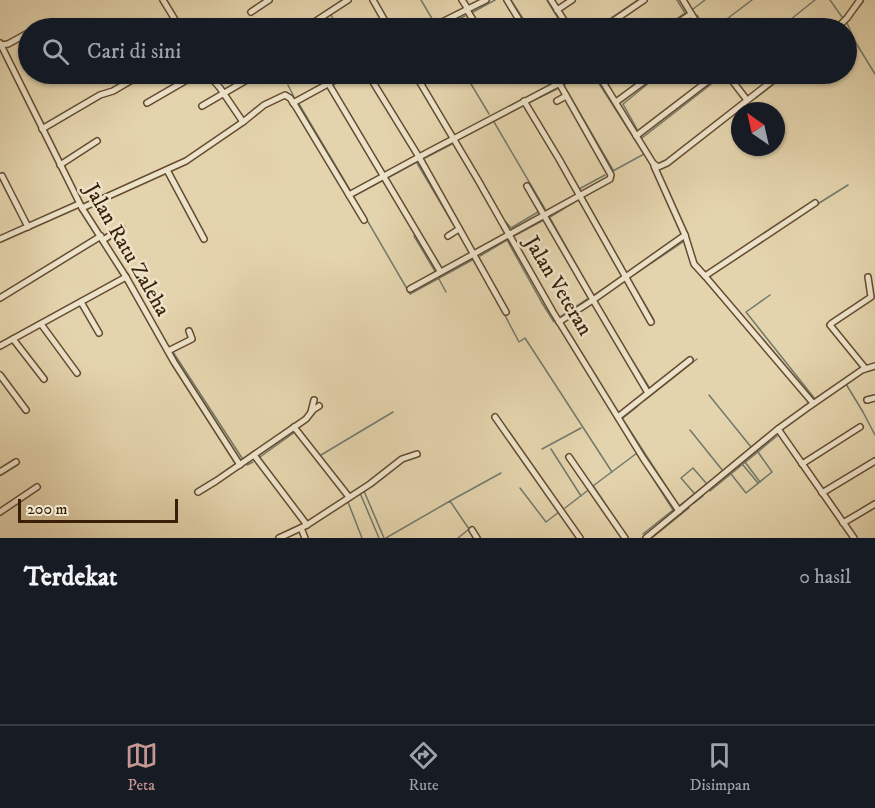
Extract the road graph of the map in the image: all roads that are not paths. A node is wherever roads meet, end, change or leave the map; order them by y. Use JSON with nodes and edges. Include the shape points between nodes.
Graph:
{"nodes":[{"id":1,"x":163,"y":0,"type":"edge"},
{"id":2,"x":269,"y":0,"type":"edge"},
{"id":3,"x":348,"y":0,"type":"edge"},
{"id":4,"x":373,"y":0,"type":"edge"},
{"id":5,"x":462,"y":0,"type":"edge"},
{"id":6,"x":486,"y":0,"type":"edge"},
{"id":7,"x":507,"y":0,"type":"edge"},
{"id":8,"x":551,"y":0,"type":"edge"},
{"id":9,"x":572,"y":0,"type":"edge"},
{"id":10,"x":644,"y":0,"type":"edge"},
{"id":11,"x":683,"y":0,"type":"edge"},
{"id":12,"x":860,"y":0,"type":"edge"},
{"id":13,"x":467,"y":9,"type":"junction"},
{"id":14,"x":557,"y":10,"type":"junction"},
{"id":15,"x":250,"y":12,"type":"dead end"},
{"id":16,"x":692,"y":14,"type":"junction"},
{"id":17,"x":174,"y":18,"type":"edge"},
{"id":18,"x":320,"y":18,"type":"edge"},
{"id":19,"x":383,"y":18,"type":"edge"},
{"id":20,"x":449,"y":18,"type":"edge"},
{"id":21,"x":472,"y":18,"type":"edge"},
{"id":22,"x":518,"y":18,"type":"edge"},
{"id":23,"x":562,"y":18,"type":"edge"},
{"id":24,"x":618,"y":18,"type":"edge"},
{"id":25,"x":686,"y":18,"type":"edge"},
{"id":26,"x":694,"y":18,"type":"edge"},
{"id":27,"x":847,"y":18,"type":"edge"},
{"id":28,"x":18,"y":38,"type":"edge"},
{"id":29,"x":1,"y":48,"type":"edge"},
{"id":30,"x":18,"y":82,"type":"edge"},
{"id":31,"x":19,"y":84,"type":"edge"},
{"id":32,"x":125,"y":84,"type":"edge"},
{"id":33,"x":180,"y":84,"type":"edge"},
{"id":34,"x":216,"y":84,"type":"edge"},
{"id":35,"x":239,"y":84,"type":"edge"},
{"id":36,"x":326,"y":84,"type":"edge"},
{"id":37,"x":329,"y":84,"type":"edge"},
{"id":38,"x":374,"y":84,"type":"edge"},
{"id":39,"x":421,"y":84,"type":"edge"},
{"id":40,"x":556,"y":84,"type":"edge"},
{"id":41,"x":559,"y":84,"type":"edge"},
{"id":42,"x":604,"y":84,"type":"edge"},
{"id":43,"x":640,"y":84,"type":"edge"},
{"id":44,"x":704,"y":84,"type":"edge"},
{"id":45,"x":735,"y":84,"type":"edge"},
{"id":46,"x":768,"y":84,"type":"edge"},
{"id":47,"x":223,"y":93,"type":"junction"},
{"id":48,"x":566,"y":96,"type":"junction"},
{"id":49,"x":747,"y":100,"type":"junction"},
{"id":50,"x":524,"y":101,"type":"junction"},
{"id":51,"x":557,"y":101,"type":"dead end"},
{"id":52,"x":616,"y":102,"type":"junction"},
{"id":53,"x":147,"y":103,"type":"dead end"},
{"id":54,"x":293,"y":103,"type":"junction"},
{"id":55,"x":201,"y":106,"type":"dead end"},
{"id":56,"x":243,"y":122,"type":"junction"},
{"id":57,"x":42,"y":129,"type":"junction"},
{"id":58,"x":636,"y":136,"type":"junction"},
{"id":59,"x":453,"y":138,"type":"junction"},
{"id":60,"x":97,"y":141,"type":"dead end"},
{"id":61,"x":419,"y":157,"type":"junction"},
{"id":62,"x":60,"y":165,"type":"junction"},
{"id":63,"x":656,"y":166,"type":"junction"},
{"id":64,"x":167,"y":170,"type":"junction"},
{"id":65,"x":2,"y":176,"type":"dead end"},
{"id":66,"x":384,"y":176,"type":"junction"},
{"id":67,"x":527,"y":186,"type":"dead end"},
{"id":68,"x":349,"y":195,"type":"junction"},
{"id":69,"x":578,"y":195,"type":"junction"},
{"id":70,"x":815,"y":203,"type":"dead end"},
{"id":71,"x":80,"y":206,"type":"junction"},
{"id":72,"x":544,"y":214,"type":"junction"},
{"id":73,"x":364,"y":220,"type":"dead end"},
{"id":74,"x":28,"y":227,"type":"junction"},
{"id":75,"x":122,"y":228,"type":"dead end"},
{"id":76,"x":459,"y":229,"type":"junction"},
{"id":77,"x":508,"y":234,"type":"junction"},
{"id":78,"x":685,"y":235,"type":"junction"},
{"id":79,"x":448,"y":236,"type":"dead end"},
{"id":80,"x":102,"y":238,"type":"junction"},
{"id":81,"x":204,"y":239,"type":"dead end"},
{"id":82,"x":0,"y":240,"type":"edge"},
{"id":83,"x":474,"y":254,"type":"junction"},
{"id":84,"x":440,"y":271,"type":"junction"},
{"id":85,"x":705,"y":276,"type":"junction"},
{"id":86,"x":126,"y":277,"type":"junction"},
{"id":87,"x":625,"y":278,"type":"junction"},
{"id":88,"x":868,"y":278,"type":"dead end"},
{"id":89,"x":410,"y":289,"type":"dead end"},
{"id":90,"x":0,"y":298,"type":"edge"},
{"id":91,"x":592,"y":300,"type":"junction"},
{"id":92,"x":81,"y":302,"type":"junction"},
{"id":93,"x":507,"y":312,"type":"dead end"},
{"id":94,"x":559,"y":322,"type":"junction"},
{"id":95,"x":651,"y":322,"type":"dead end"},
{"id":96,"x":41,"y":324,"type":"junction"},
{"id":97,"x":189,"y":331,"type":"dead end"},
{"id":98,"x":99,"y":333,"type":"dead end"},
{"id":99,"x":13,"y":339,"type":"junction"},
{"id":100,"x":0,"y":346,"type":"edge"},
{"id":101,"x":168,"y":351,"type":"junction"},
{"id":102,"x":690,"y":360,"type":"dead end"},
{"id":103,"x":875,"y":366,"type":"edge"},
{"id":104,"x":865,"y":368,"type":"junction"},
{"id":105,"x":77,"y":373,"type":"dead end"},
{"id":106,"x":0,"y":375,"type":"edge"},
{"id":107,"x":44,"y":379,"type":"dead end"},
{"id":108,"x":648,"y":393,"type":"junction"},
{"id":109,"x":875,"y":398,"type":"edge"},
{"id":110,"x":314,"y":400,"type":"dead end"},
{"id":111,"x":867,"y":400,"type":"dead end"},
{"id":112,"x":813,"y":403,"type":"junction"},
{"id":113,"x":319,"y":406,"type":"dead end"},
{"id":114,"x":26,"y":410,"type":"dead end"},
{"id":115,"x":311,"y":414,"type":"junction"},
{"id":116,"x":495,"y":417,"type":"dead end"},
{"id":117,"x":618,"y":417,"type":"junction"},
{"id":118,"x":294,"y":427,"type":"junction"},
{"id":119,"x":860,"y":428,"type":"dead end"},
{"id":120,"x":778,"y":429,"type":"junction"},
{"id":121,"x":417,"y":454,"type":"dead end"},
{"id":122,"x":254,"y":455,"type":"junction"},
{"id":123,"x":569,"y":457,"type":"dead end"},
{"id":124,"x":875,"y":461,"type":"edge"},
{"id":125,"x":16,"y":462,"type":"dead end"},
{"id":126,"x":802,"y":464,"type":"junction"},
{"id":127,"x":240,"y":465,"type":"junction"},
{"id":128,"x":0,"y":472,"type":"edge"},
{"id":129,"x":37,"y":487,"type":"dead end"},
{"id":130,"x":198,"y":492,"type":"dead end"},
{"id":131,"x":822,"y":493,"type":"junction"},
{"id":132,"x":349,"y":497,"type":"junction"},
{"id":133,"x":875,"y":504,"type":"edge"},
{"id":134,"x":679,"y":511,"type":"junction"},
{"id":135,"x":0,"y":512,"type":"edge"},
{"id":136,"x":843,"y":523,"type":"junction"},
{"id":137,"x":304,"y":527,"type":"junction"},
{"id":138,"x":471,"y":530,"type":"dead end"},
{"id":139,"x":279,"y":538,"type":"edge"},
{"id":140,"x":305,"y":538,"type":"edge"},
{"id":141,"x":477,"y":538,"type":"edge"},
{"id":142,"x":580,"y":538,"type":"edge"},
{"id":143,"x":625,"y":538,"type":"edge"},
{"id":144,"x":647,"y":538,"type":"edge"},
{"id":145,"x":854,"y":538,"type":"edge"}],
"edges":[{"from":1,"to":17,"type":"street"},
{"from":2,"to":15,"type":"street"},
{"from":3,"to":18,"type":"street"},
{"from":4,"to":19,"type":"street"},
{"from":5,"to":13,"type":"street"},
{"from":6,"to":13,"type":"street"},
{"from":7,"to":22,"type":"street"},
{"from":8,"to":14,"type":"street"},
{"from":9,"to":14,"type":"street"},
{"from":10,"to":24,"type":"street"},
{"from":11,"to":16,"type":"street"},
{"from":12,"to":27,"type":"street"},
{"from":13,"to":20,"type":"street"},
{"from":13,"to":21,"type":"street"},
{"from":14,"to":23,"type":"street"},
{"from":16,"to":25,"type":"street"},
{"from":16,"to":26,"type":"street"},
{"from":28,"to":29,"type":"street"},
{"from":29,"to":30,"type":"street","name":"Jalan Ratu Zaleha"},
{"from":31,"to":57,"type":"street","name":"Jalan Ratu Zaleha"},
{"from":32,"to":57,"type":"street"},
{"from":33,"to":53,"type":"street"},
{"from":34,"to":47,"type":"street"},
{"from":35,"to":47,"type":"street"},
{"from":36,"to":54,"type":"street"},
{"from":37,"to":66,"type":"street"},
{"from":38,"to":61,"type":"street"},
{"from":39,"to":59,"type":"street","name":"Jalan Veteran"},
{"from":40,"to":50,"type":"street"},
{"from":41,"to":48,"type":"street"},
{"from":42,"to":52,"type":"street"},
{"from":43,"to":52,"type":"street"},
{"from":44,"to":58,"type":"street"},
{"from":45,"to":49,"type":"street"},
{"from":46,"to":49,"type":"street"},
{"from":47,"to":55,"type":"street"},
{"from":47,"to":56,"type":"street"},
{"from":48,"to":51,"type":"street"},
{"from":48,"to":69,"type":"street","via":[[611,175]]},
{"from":49,"to":63,"type":"street","via":[[667,163]]},
{"from":50,"to":59,"type":"street"},
{"from":50,"to":69,"type":"street"},
{"from":52,"to":58,"type":"street"},
{"from":54,"to":56,"type":"street","via":[[283,96]]},
{"from":54,"to":68,"type":"street"},
{"from":56,"to":64,"type":"street"},
{"from":57,"to":62,"type":"street","name":"Jalan Ratu Zaleha"},
{"from":58,"to":63,"type":"street"},
{"from":59,"to":61,"type":"street"},
{"from":59,"to":77,"type":"street","name":"Jalan Veteran"},
{"from":60,"to":62,"type":"street"},
{"from":61,"to":66,"type":"street"},
{"from":61,"to":76,"type":"street"},
{"from":62,"to":71,"type":"street","name":"Jalan Ratu Zaleha"},
{"from":63,"to":78,"type":"street"},
{"from":64,"to":71,"type":"street"},
{"from":64,"to":81,"type":"street"},
{"from":65,"to":74,"type":"street"},
{"from":66,"to":68,"type":"street"},
{"from":66,"to":84,"type":"street"},
{"from":67,"to":72,"type":"street"},
{"from":68,"to":73,"type":"street"},
{"from":69,"to":72,"type":"street"},
{"from":69,"to":87,"type":"street"},
{"from":70,"to":85,"type":"street"},
{"from":71,"to":74,"type":"street"},
{"from":71,"to":80,"type":"street","name":"Jalan Ratu Zaleha"},
{"from":72,"to":77,"type":"street"},
{"from":72,"to":91,"type":"street"},
{"from":74,"to":82,"type":"street"},
{"from":75,"to":80,"type":"street"},
{"from":76,"to":79,"type":"street"},
{"from":76,"to":83,"type":"street"},
{"from":77,"to":83,"type":"street"},
{"from":77,"to":94,"type":"street","name":"Jalan Veteran"},
{"from":78,"to":85,"type":"street","via":[[694,264]]},
{"from":78,"to":87,"type":"street"},
{"from":80,"to":86,"type":"street","name":"Jalan Ratu Zaleha"},
{"from":80,"to":90,"type":"street"},
{"from":83,"to":84,"type":"street"},
{"from":83,"to":93,"type":"street"},
{"from":84,"to":89,"type":"street"},
{"from":85,"to":112,"type":"street"},
{"from":86,"to":92,"type":"street"},
{"from":86,"to":101,"type":"street","name":"Jalan Ratu Zaleha"},
{"from":87,"to":91,"type":"street"},
{"from":87,"to":95,"type":"street"},
{"from":88,"to":104,"type":"street","via":[[871,297],[830,326]]},
{"from":91,"to":94,"type":"street"},
{"from":91,"to":108,"type":"street"},
{"from":92,"to":96,"type":"street"},
{"from":92,"to":98,"type":"street"},
{"from":94,"to":117,"type":"street","name":"Jalan Veteran"},
{"from":96,"to":99,"type":"street"},
{"from":96,"to":105,"type":"street"},
{"from":97,"to":101,"type":"street","via":[[192,339]]},
{"from":99,"to":100,"type":"street"},
{"from":99,"to":107,"type":"street"},
{"from":101,"to":127,"type":"street","name":"Jalan Ratu Zaleha"},
{"from":102,"to":108,"type":"street"},
{"from":103,"to":104,"type":"street"},
{"from":104,"to":112,"type":"street"},
{"from":106,"to":114,"type":"street"},
{"from":108,"to":117,"type":"street"},
{"from":109,"to":111,"type":"street"},
{"from":110,"to":115,"type":"street"},
{"from":112,"to":120,"type":"street"},
{"from":113,"to":115,"type":"street"},
{"from":115,"to":118,"type":"street"},
{"from":116,"to":142,"type":"street"},
{"from":117,"to":134,"type":"street","name":"Jalan Veteran"},
{"from":118,"to":122,"type":"street"},
{"from":118,"to":132,"type":"street"},
{"from":119,"to":126,"type":"street"},
{"from":120,"to":126,"type":"street"},
{"from":120,"to":134,"type":"street"},
{"from":121,"to":132,"type":"street","via":[[402,459]]},
{"from":122,"to":127,"type":"street"},
{"from":122,"to":137,"type":"street","via":[[302,517]]},
{"from":123,"to":143,"type":"street"},
{"from":124,"to":131,"type":"street"},
{"from":125,"to":128,"type":"street"},
{"from":126,"to":131,"type":"street"},
{"from":127,"to":130,"type":"street"},
{"from":129,"to":135,"type":"street"},
{"from":131,"to":136,"type":"street"},
{"from":132,"to":137,"type":"street"},
{"from":133,"to":136,"type":"street"},
{"from":134,"to":144,"type":"street"},
{"from":136,"to":145,"type":"street"},
{"from":137,"to":139,"type":"street"},
{"from":137,"to":140,"type":"street"},
{"from":138,"to":141,"type":"street"}]}
